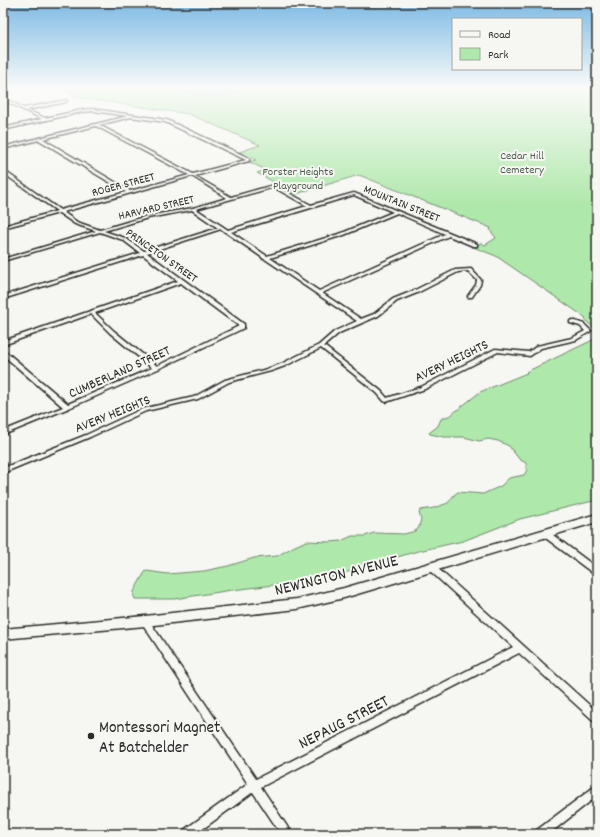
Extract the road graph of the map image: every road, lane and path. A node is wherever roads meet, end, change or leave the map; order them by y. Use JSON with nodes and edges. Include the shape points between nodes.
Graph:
{"nodes":[{"id":1,"x":88,"y":127,"type":"edge"},
{"id":2,"x":100,"y":127,"type":"edge"},
{"id":3,"x":179,"y":127,"type":"edge"},
{"id":4,"x":40,"y":139,"type":"junction"},
{"id":5,"x":3,"y":148,"type":"edge"},
{"id":6,"x":3,"y":171,"type":"edge"},
{"id":7,"x":192,"y":176,"type":"junction"},
{"id":8,"x":129,"y":192,"type":"junction"},
{"id":9,"x":230,"y":198,"type":"junction"},
{"id":10,"x":310,"y":206,"type":"junction"},
{"id":11,"x":193,"y":209,"type":"junction"},
{"id":12,"x":60,"y":212,"type":"junction"},
{"id":13,"x":397,"y":212,"type":"junction"},
{"id":14,"x":3,"y":227,"type":"edge"},
{"id":15,"x":221,"y":228,"type":"junction"},
{"id":16,"x":100,"y":231,"type":"junction"},
{"id":17,"x":226,"y":232,"type":"junction"},
{"id":18,"x":449,"y":234,"type":"junction"},
{"id":19,"x":476,"y":245,"type":"dead end"},
{"id":20,"x":144,"y":253,"type":"junction"},
{"id":21,"x":265,"y":258,"type":"junction"},
{"id":22,"x":3,"y":260,"type":"edge"},
{"id":23,"x":182,"y":281,"type":"junction"},
{"id":24,"x":318,"y":293,"type":"junction"},
{"id":25,"x":470,"y":296,"type":"dead end"},
{"id":26,"x":3,"y":298,"type":"edge"},
{"id":27,"x":91,"y":312,"type":"junction"},
{"id":28,"x":361,"y":321,"type":"junction"},
{"id":29,"x":572,"y":322,"type":"dead end"},
{"id":30,"x":242,"y":327,"type":"joint"},
{"id":31,"x":3,"y":343,"type":"edge"},
{"id":32,"x":321,"y":346,"type":"junction"},
{"id":33,"x":3,"y":352,"type":"edge"},
{"id":34,"x":156,"y":368,"type":"junction"},
{"id":35,"x":67,"y":407,"type":"junction"},
{"id":36,"x":3,"y":432,"type":"edge"},
{"id":37,"x":3,"y":472,"type":"edge"},
{"id":38,"x":597,"y":518,"type":"edge"},
{"id":39,"x":546,"y":534,"type":"junction"},
{"id":40,"x":432,"y":568,"type":"junction"},
{"id":41,"x":597,"y":572,"type":"edge"},
{"id":42,"x":145,"y":621,"type":"junction"},
{"id":43,"x":3,"y":634,"type":"edge"},
{"id":44,"x":520,"y":648,"type":"junction"},
{"id":45,"x":597,"y":718,"type":"edge"},
{"id":46,"x":255,"y":785,"type":"junction"},
{"id":47,"x":597,"y":790,"type":"edge"},
{"id":48,"x":188,"y":834,"type":"edge"},
{"id":49,"x":287,"y":834,"type":"edge"},
{"id":50,"x":541,"y":834,"type":"edge"}],
"edges":[{"from":1,"to":4,"type":"street"},
{"from":2,"to":7,"type":"street"},
{"from":3,"to":7,"type":"street","name":"ROGER STREET","via":[[248,160]]},
{"from":4,"to":5,"type":"street"},
{"from":4,"to":8,"type":"street"},
{"from":6,"to":12,"type":"street","name":"PRINCETON STREET"},
{"from":7,"to":8,"type":"street","name":"ROGER STREET"},
{"from":7,"to":9,"type":"street"},
{"from":8,"to":12,"type":"street","name":"ROGER STREET"},
{"from":9,"to":10,"type":"street","name":"HARVARD STREET","via":[[273,186]]},
{"from":9,"to":11,"type":"street","name":"HARVARD STREET"},
{"from":10,"to":13,"type":"street","name":"MOUNTAIN STREET","via":[[354,194]]},
{"from":10,"to":17,"type":"street","name":"MOUNTAIN STREET"},
{"from":11,"to":15,"type":"street"},
{"from":11,"to":16,"type":"street","name":"HARVARD STREET","via":[[161,214]]},
{"from":12,"to":14,"type":"street","name":"ROGER STREET"},
{"from":12,"to":16,"type":"street","name":"PRINCETON STREET","via":[[76,223]]},
{"from":13,"to":18,"type":"street","name":"MOUNTAIN STREET"},
{"from":13,"to":21,"type":"street","via":[[343,234]]},
{"from":15,"to":17,"type":"street"},
{"from":15,"to":20,"type":"street"},
{"from":16,"to":20,"type":"street","name":"PRINCETON STREET","via":[[124,239]]},
{"from":16,"to":22,"type":"street","name":"HARVARD STREET"},
{"from":17,"to":21,"type":"street"},
{"from":18,"to":19,"type":"street","name":"MOUNTAIN STREET"},
{"from":18,"to":24,"type":"street"},
{"from":20,"to":23,"type":"street","name":"PRINCETON STREET"},
{"from":20,"to":26,"type":"street"},
{"from":21,"to":24,"type":"street"},
{"from":23,"to":27,"type":"street"},
{"from":23,"to":30,"type":"street","name":"PRINCETON STREET"},
{"from":24,"to":28,"type":"street"},
{"from":25,"to":28,"type":"street","name":"AVERY HEIGHTS","via":[[479,280],[469,270],[457,271],[395,300],[376,315]]},
{"from":27,"to":31,"type":"street"},
{"from":27,"to":34,"type":"street"},
{"from":28,"to":32,"type":"street","name":"AVERY HEIGHTS","via":[[337,332]]},
{"from":29,"to":32,"type":"street","name":"AVERY HEIGHTS","via":[[582,325],[588,331],[574,339],[539,347],[530,354],[497,350],[423,388],[386,400]]},
{"from":30,"to":34,"type":"street","name":"CUMBERLAND STREET"},
{"from":32,"to":37,"type":"street","name":"AVERY HEIGHTS","via":[[284,365],[227,380],[196,398],[144,410]]},
{"from":33,"to":35,"type":"street"},
{"from":34,"to":35,"type":"street","name":"CUMBERLAND STREET"},
{"from":35,"to":36,"type":"street","name":"CUMBERLAND STREET"},
{"from":38,"to":39,"type":"main road","name":"NEWINGTON AVENUE"},
{"from":39,"to":40,"type":"main road","name":"NEWINGTON AVENUE"},
{"from":39,"to":41,"type":"street"},
{"from":40,"to":42,"type":"main road","name":"NEWINGTON AVENUE","via":[[298,604]]},
{"from":40,"to":44,"type":"street"},
{"from":42,"to":43,"type":"main road","name":"NEWINGTON AVENUE"},
{"from":42,"to":46,"type":"street"},
{"from":44,"to":45,"type":"street"},
{"from":44,"to":46,"type":"street","name":"NEPAUG STREET"},
{"from":46,"to":48,"type":"street","name":"NEPAUG STREET"},
{"from":46,"to":49,"type":"street"},
{"from":47,"to":50,"type":"street"}]}
